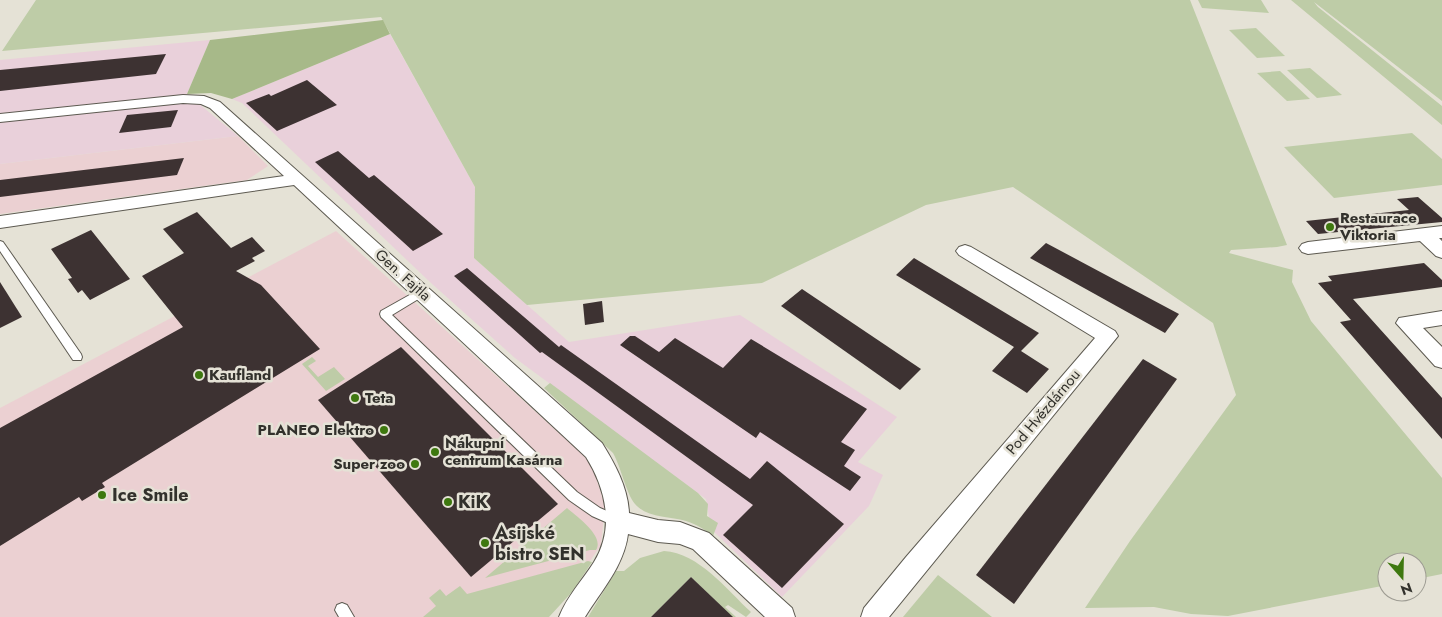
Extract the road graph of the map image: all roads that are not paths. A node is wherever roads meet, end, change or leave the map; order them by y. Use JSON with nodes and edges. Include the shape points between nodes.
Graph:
{"nodes":[{"id":1,"x":0,"y":118,"type":"edge"},
{"id":2,"x":298,"y":179,"type":"junction"},
{"id":3,"x":0,"y":222,"type":"edge"},
{"id":4,"x":1442,"y":232,"type":"edge"},
{"id":5,"x":1424,"y":234,"type":"junction"},
{"id":6,"x":0,"y":244,"type":"edge"},
{"id":7,"x":1308,"y":248,"type":"dead end"},
{"id":8,"x":965,"y":251,"type":"dead end"},
{"id":9,"x":1442,"y":252,"type":"edge"},
{"id":10,"x":422,"y":292,"type":"junction"},
{"id":11,"x":1442,"y":318,"type":"edge"},
{"id":12,"x":77,"y":357,"type":"dead end"},
{"id":13,"x":1442,"y":360,"type":"edge"},
{"id":14,"x":618,"y":521,"type":"junction"},
{"id":15,"x":570,"y":616,"type":"edge"},
{"id":16,"x":783,"y":617,"type":"edge"},
{"id":17,"x":873,"y":617,"type":"edge"}],
"edges":[{"from":1,"to":2,"type":"street","name":"Gen. Fajtla","via":[[183,99],[204,100]]},
{"from":2,"to":3,"type":"street"},
{"from":2,"to":10,"type":"street","name":"Gen. Fajtla"},
{"from":4,"to":5,"type":"street"},
{"from":5,"to":7,"type":"street"},
{"from":5,"to":9,"type":"street"},
{"from":6,"to":12,"type":"lane"},
{"from":8,"to":17,"type":"street","name":"Pod Hvězdárnou","via":[[1108,336]]},
{"from":10,"to":14,"type":"street","name":"Gen. Fajtla","via":[[594,450],[613,485]]},
{"from":10,"to":14,"type":"lane","via":[[385,314],[573,496],[596,512]]},
{"from":11,"to":13,"type":"street","via":[[1406,323]]},
{"from":14,"to":15,"type":"street","name":"Gen. Fajtla","via":[[613,551]]},
{"from":14,"to":16,"type":"street","via":[[680,533],[701,541]]}]}
